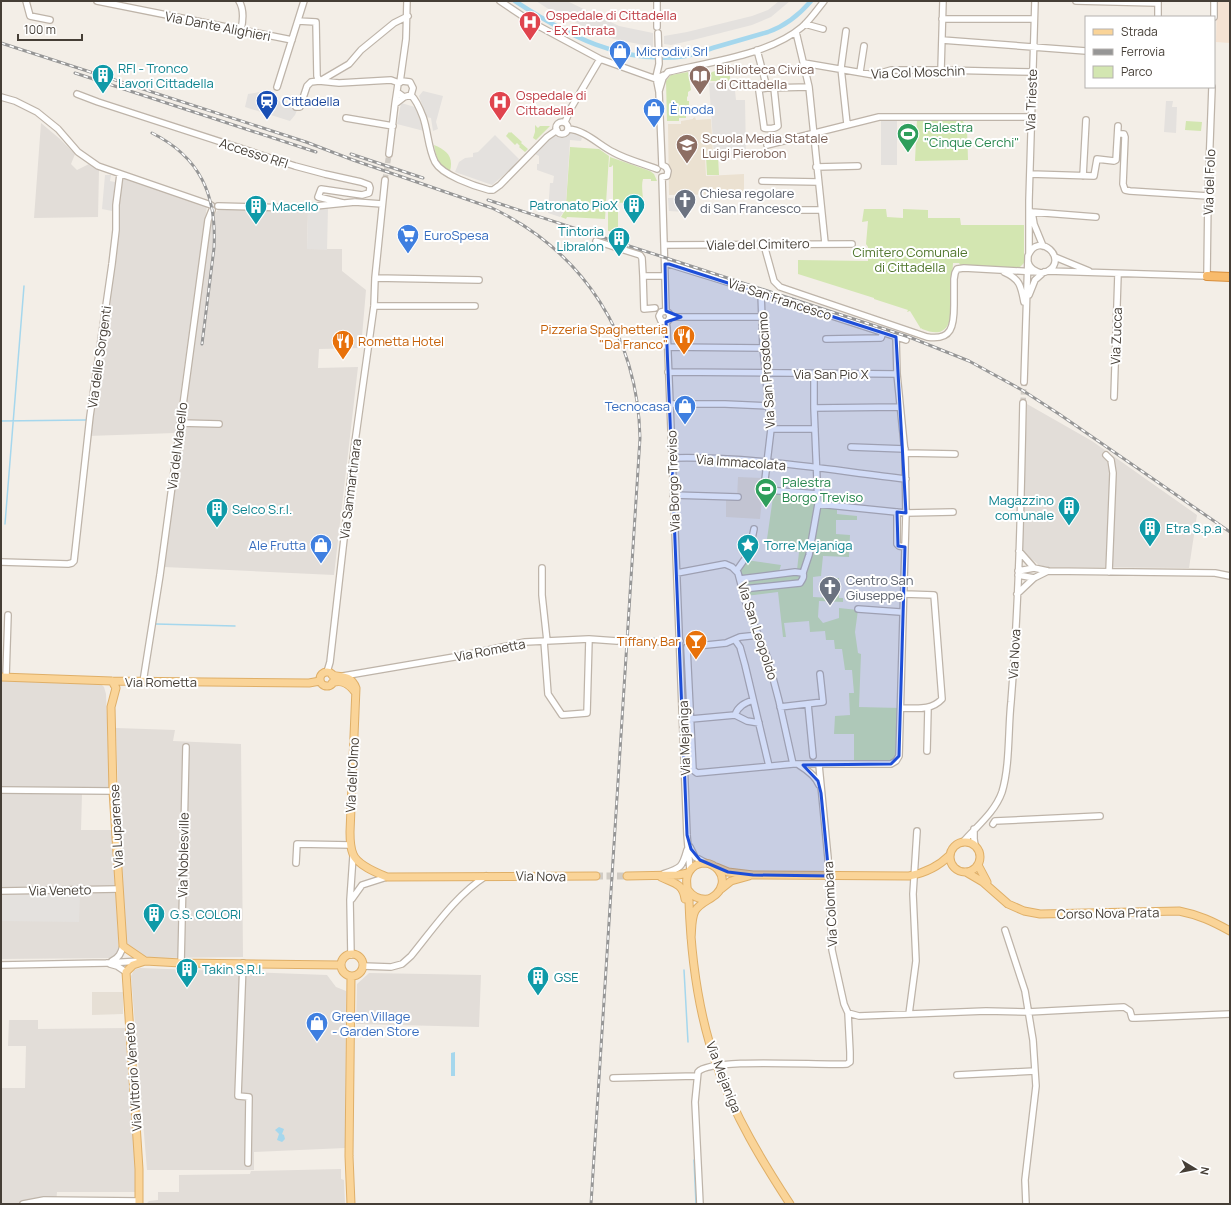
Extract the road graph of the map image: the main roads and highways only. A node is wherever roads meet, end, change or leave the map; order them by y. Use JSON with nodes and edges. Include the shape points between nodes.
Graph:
{"nodes":[{"id":1,"x":1208,"y":276,"type":"road end"},
{"id":2,"x":1230,"y":277,"type":"edge"},
{"id":3,"x":330,"y":673,"type":"junction"},
{"id":4,"x":3,"y":677,"type":"edge"},
{"id":5,"x":320,"y":681,"type":"junction"},
{"id":6,"x":112,"y":682,"type":"junction"},
{"id":7,"x":332,"y":683,"type":"junction"},
{"id":8,"x":351,"y":683,"type":"junction"},
{"id":9,"x":950,"y":855,"type":"junction"},
{"id":10,"x":978,"y":865,"type":"junction"},
{"id":11,"x":716,"y":867,"type":"junction"},
{"id":12,"x":954,"y":867,"type":"junction"},
{"id":13,"x":930,"y":869,"type":"junction"},
{"id":14,"x":689,"y":871,"type":"junction"},
{"id":15,"x":966,"y":872,"type":"junction"},
{"id":16,"x":753,"y":875,"type":"junction"},
{"id":17,"x":596,"y":876,"type":"tunnel mouth"},
{"id":18,"x":627,"y":876,"type":"tunnel mouth"},
{"id":19,"x":661,"y":876,"type":"junction"},
{"id":20,"x":387,"y":877,"type":"joint"},
{"id":21,"x":687,"y":887,"type":"junction"},
{"id":22,"x":990,"y":888,"type":"junction"},
{"id":23,"x":720,"y":889,"type":"junction"},
{"id":24,"x":708,"y":899,"type":"junction"},
{"id":25,"x":690,"y":927,"type":"junction"},
{"id":26,"x":1230,"y":931,"type":"edge"},
{"id":27,"x":691,"y":938,"type":"junction"},
{"id":28,"x":145,"y":961,"type":"junction"},
{"id":29,"x":341,"y":965,"type":"junction"},
{"id":30,"x":351,"y":976,"type":"junction"},
{"id":31,"x":139,"y":1203,"type":"edge"},
{"id":32,"x":351,"y":1204,"type":"edge"},
{"id":33,"x":790,"y":1204,"type":"edge"}],
"edges":[{"from":1,"to":2,"type":"highway"},
{"from":3,"to":5,"type":"main road","via":[[321,674]]},
{"from":3,"to":7,"type":"main road"},
{"from":3,"to":8,"type":"main road","name":"Via Rometta","via":[[343,676]]},
{"from":4,"to":6,"type":"main road","name":"Via Rometta"},
{"from":5,"to":6,"type":"main road","name":"Via Rometta"},
{"from":5,"to":7,"type":"main road","name":"Via Rometta","via":[[326,686]]},
{"from":6,"to":28,"type":"main road","name":"Via Luparense","via":[[116,688],[112,707],[113,791],[123,946]]},
{"from":7,"to":8,"type":"main road","name":"Via Rometta"},
{"from":8,"to":20,"type":"main road","name":"Via dell'Olmo","via":[[356,694],[350,832],[353,856],[368,869]]},
{"from":9,"to":10,"type":"main road","name":"Via Nova","via":[[953,848],[967,842],[975,845],[980,852]]},
{"from":9,"to":12,"type":"main road"},
{"from":9,"to":13,"type":"main road","name":"Via Nova"},
{"from":10,"to":15,"type":"main road"},
{"from":10,"to":22,"type":"main road","name":"Corso Nova Prata"},
{"from":11,"to":14,"type":"main road","name":"Via Mejaniga","via":[[708,863],[698,864]]},
{"from":11,"to":16,"type":"main road","name":"Via Nova","via":[[728,872]]},
{"from":11,"to":23,"type":"main road","via":[[722,877]]},
{"from":12,"to":13,"type":"main road","name":"Via Nova"},
{"from":12,"to":15,"type":"main road","name":"Via Nova"},
{"from":13,"to":16,"type":"main road","name":"Via Nova","via":[[914,875],[900,876]]},
{"from":14,"to":19,"type":"main road","via":[[678,875]]},
{"from":14,"to":21,"type":"main road","name":"Via Mejaniga"},
{"from":15,"to":22,"type":"main road","name":"Corso Nova Prata"},
{"from":16,"to":23,"type":"main road","name":"Via Nova","via":[[731,881]]},
{"from":17,"to":20,"type":"main road","name":"Via Nova"},
{"from":18,"to":19,"type":"main road"},
{"from":19,"to":21,"type":"main road","via":[[675,879]]},
{"from":19,"to":25,"type":"main road","name":"Via Mejaniga","via":[[678,884],[682,889]]},
{"from":21,"to":24,"type":"main road","via":[[699,899]]},
{"from":21,"to":25,"type":"main road","name":"Via Mejaniga"},
{"from":22,"to":26,"type":"main road","name":"Corso Nova Prata","via":[[1008,904],[1040,914],[1179,911],[1207,918]]},
{"from":23,"to":24,"type":"main road","name":"Via Mejaniga"},
{"from":24,"to":27,"type":"main road","name":"Via Mejaniga","via":[[695,911]]},
{"from":25,"to":27,"type":"main road","name":"Via Mejaniga"},
{"from":27,"to":33,"type":"main road","name":"Via Mejaniga","via":[[706,1031],[717,1066],[751,1140]]},
{"from":28,"to":29,"type":"main road"},
{"from":28,"to":31,"type":"main road","name":"Via Vittorio Veneto","via":[[133,965],[126,972]]},
{"from":29,"to":30,"type":"main road","via":[[343,972]]},
{"from":29,"to":30,"type":"main road","via":[[344,958],[351,954],[359,957],[363,966],[359,973]]},
{"from":30,"to":32,"type":"main road"}]}
